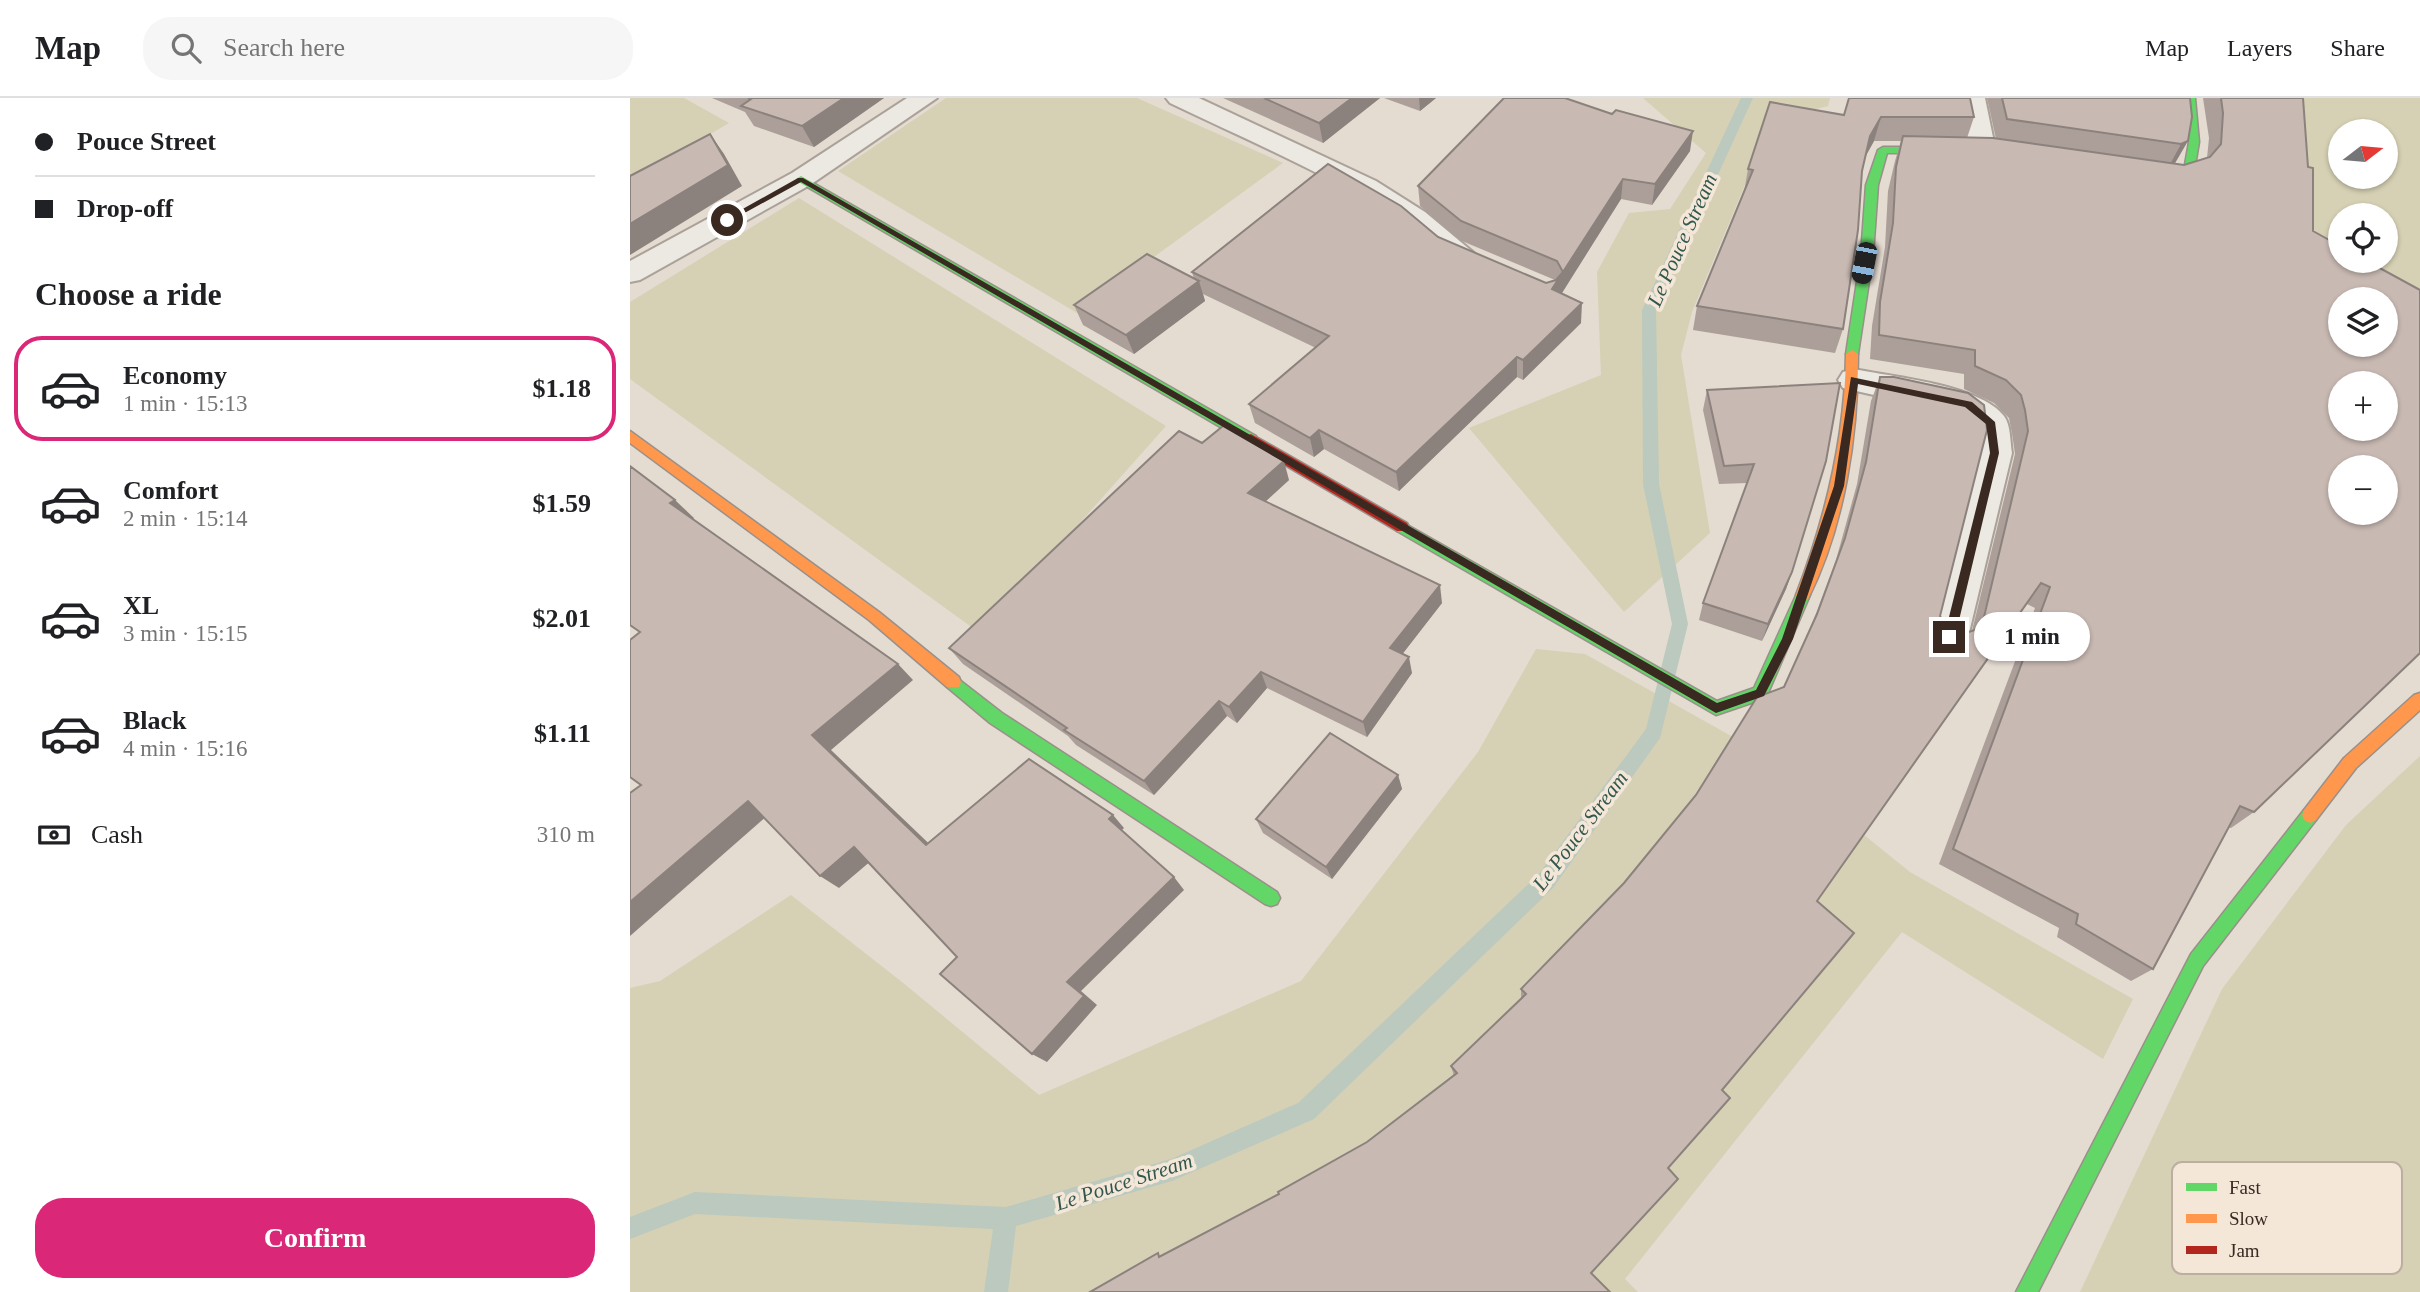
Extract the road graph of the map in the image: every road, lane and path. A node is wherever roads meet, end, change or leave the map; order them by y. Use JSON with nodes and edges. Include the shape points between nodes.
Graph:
{"nodes":[{"id":1,"x":924,"y":98,"type":"edge"},
{"id":2,"x":1179,"y":98,"type":"edge"},
{"id":3,"x":1972,"y":98,"type":"edge"},
{"id":4,"x":2190,"y":98,"type":"edge"},
{"id":5,"x":1990,"y":153,"type":"joint"},
{"id":6,"x":2130,"y":174,"type":"edge"},
{"id":7,"x":801,"y":179,"type":"junction"},
{"id":8,"x":1487,"y":265,"type":"edge"},
{"id":9,"x":630,"y":273,"type":"edge"},
{"id":10,"x":1854,"y":380,"type":"junction"},
{"id":11,"x":630,"y":436,"type":"edge"},
{"id":12,"x":1949,"y":637,"type":"edge"},
{"id":13,"x":2420,"y":700,"type":"edge"},
{"id":14,"x":1271,"y":898,"type":"dead end"},
{"id":15,"x":2027,"y":1292,"type":"edge"}],
"edges":[{"from":1,"to":7,"type":"street"},
{"from":2,"to":8,"type":"street","via":[[1366,187],[1415,218],[1451,249]]},
{"from":3,"to":5,"type":"street"},
{"from":4,"to":6,"type":"street","via":[[2194,142],[2189,172],[2170,179]]},
{"from":5,"to":10,"type":"street","via":[[1883,150],[1872,174],[1868,205],[1868,245],[1853,340]]},
{"from":7,"to":9,"type":"street"},
{"from":7,"to":10,"type":"street","via":[[1716,708],[1760,693],[1787,639],[1839,486]]},
{"from":10,"to":12,"type":"street","via":[[1968,405],[1991,422],[1994,453]]},
{"from":11,"to":14,"type":"street","via":[[874,616],[996,718]]},
{"from":13,"to":15,"type":"street","via":[[2350,763],[2197,960]]}]}
